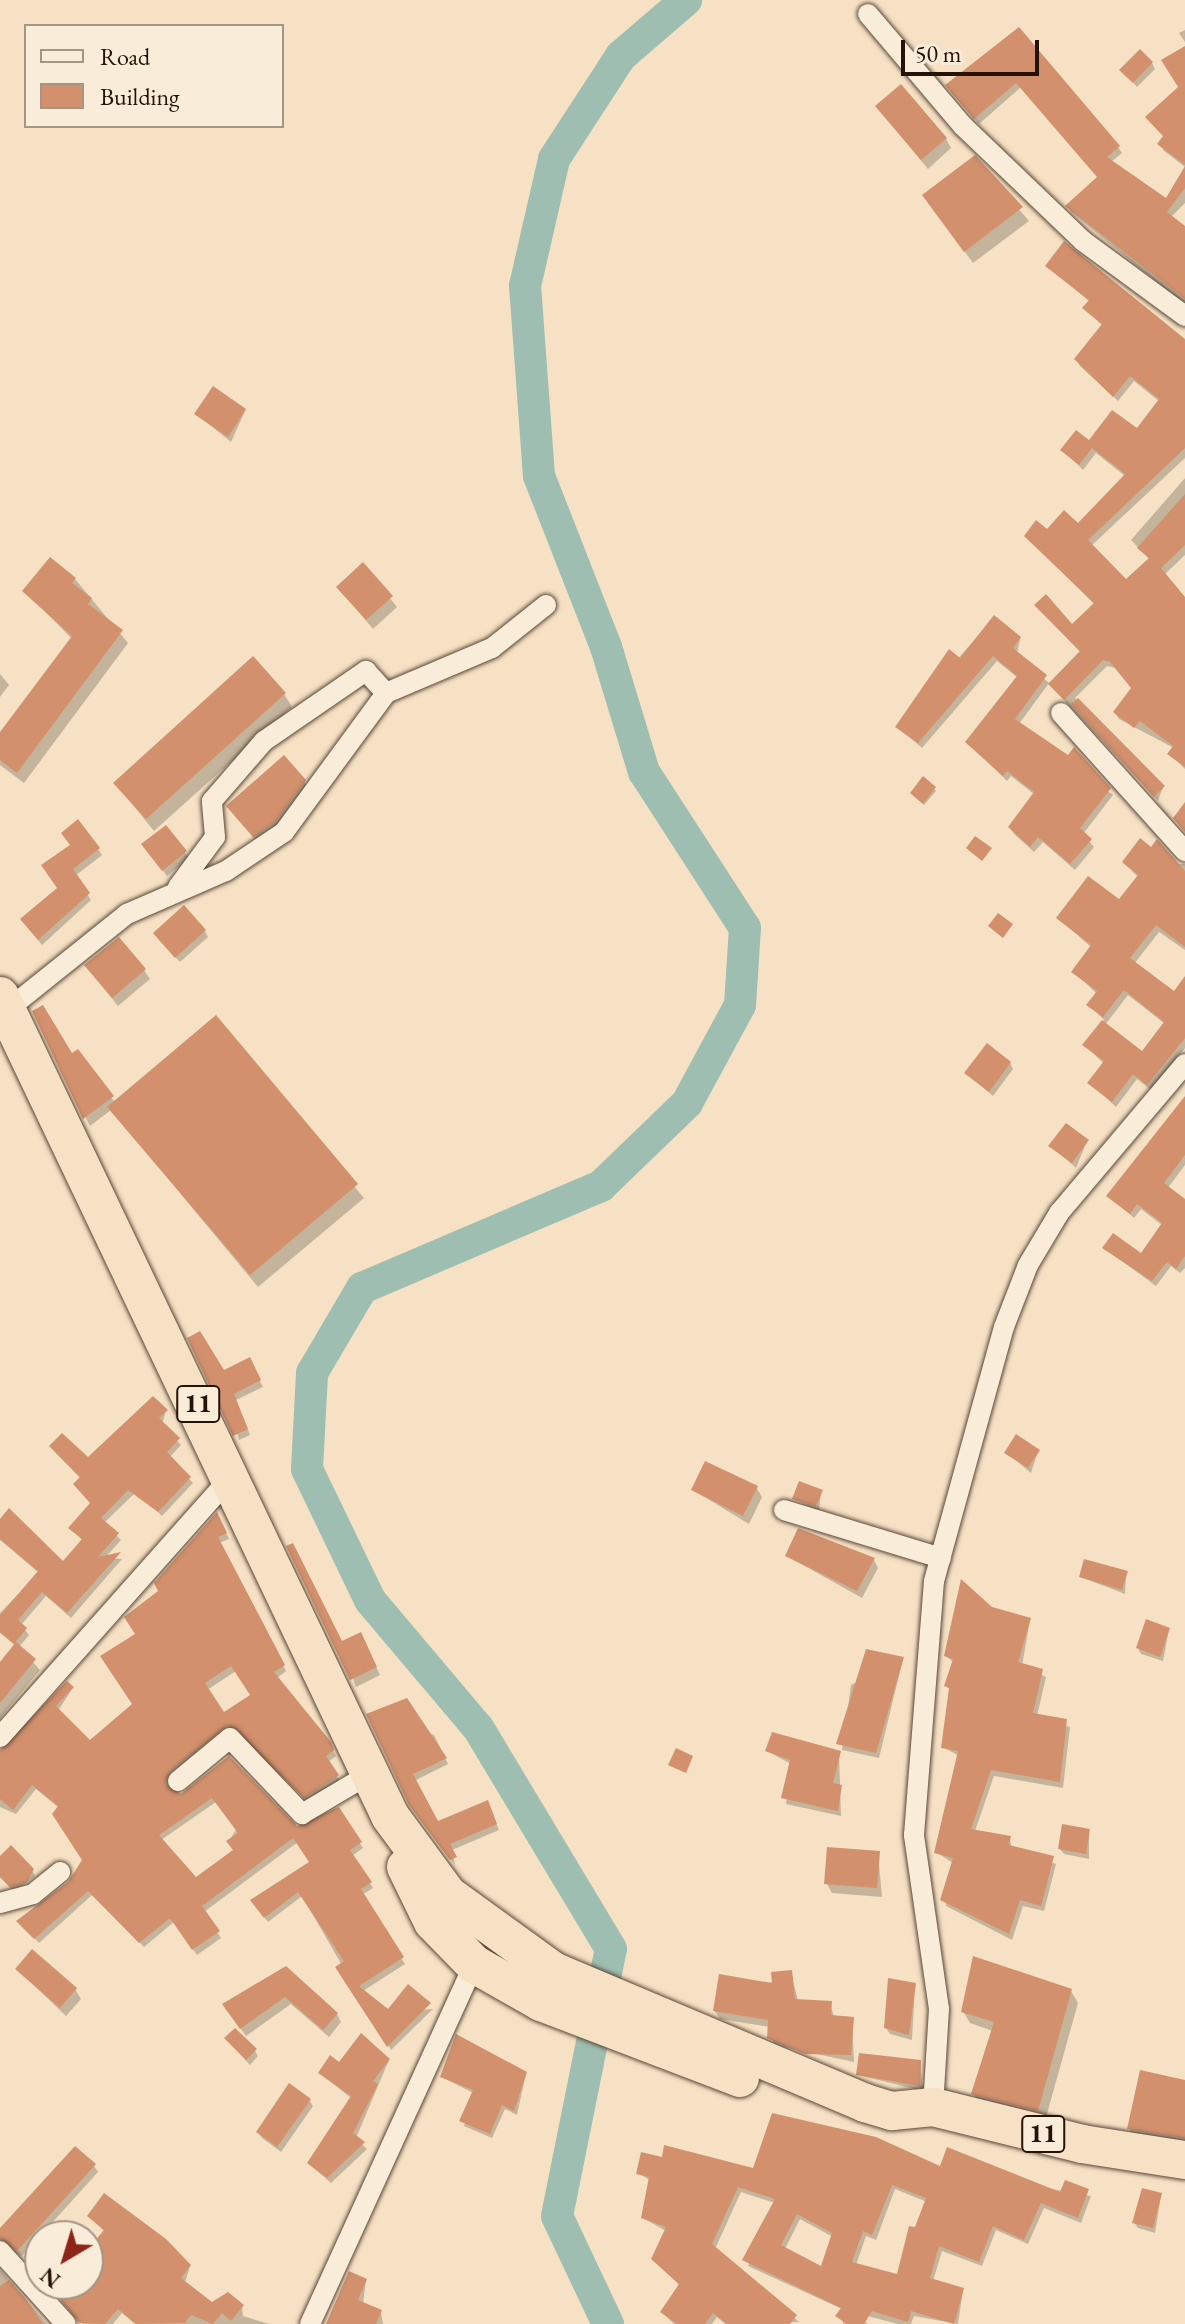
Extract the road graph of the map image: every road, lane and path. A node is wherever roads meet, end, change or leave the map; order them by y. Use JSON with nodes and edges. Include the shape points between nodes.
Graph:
{"nodes":[{"id":1,"x":868,"y":14,"type":"dead end"},
{"id":2,"x":1185,"y":316,"type":"edge"},
{"id":3,"x":546,"y":605,"type":"dead end"},
{"id":4,"x":386,"y":693,"type":"junction"},
{"id":5,"x":1061,"y":713,"type":"dead end"},
{"id":6,"x":1185,"y":851,"type":"edge"},
{"id":7,"x":178,"y":887,"type":"junction"},
{"id":8,"x":3,"y":1003,"type":"edge"},
{"id":9,"x":1185,"y":1064,"type":"edge"},
{"id":10,"x":232,"y":1476,"type":"junction"},
{"id":11,"x":784,"y":1510,"type":"dead end"},
{"id":12,"x":941,"y":1558,"type":"junction"},
{"id":13,"x":0,"y":1737,"type":"edge"},
{"id":14,"x":371,"y":1773,"type":"junction"},
{"id":15,"x":178,"y":1781,"type":"dead end"},
{"id":16,"x":390,"y":1816,"type":"junction"},
{"id":17,"x":60,"y":1872,"type":"dead end"},
{"id":18,"x":0,"y":1903,"type":"edge"},
{"id":19,"x":474,"y":1964,"type":"junction"},
{"id":20,"x":547,"y":1986,"type":"junction"},
{"id":21,"x":917,"y":2108,"type":"junction"},
{"id":22,"x":1185,"y":2160,"type":"edge"},
{"id":23,"x":0,"y":2251,"type":"edge"},
{"id":24,"x":66,"y":2324,"type":"edge"},
{"id":25,"x":310,"y":2324,"type":"edge"}],
"edges":[{"from":1,"to":2,"type":"street","via":[[963,126],[1083,241]]},
{"from":3,"to":4,"type":"street","via":[[492,648]]},
{"from":4,"to":7,"type":"street","via":[[284,832],[226,871]]},
{"from":4,"to":7,"type":"street","via":[[366,671],[264,741],[212,801],[215,837]]},
{"from":5,"to":6,"type":"street","via":[[1128,780]]},
{"from":7,"to":8,"type":"street","via":[[127,914]]},
{"from":8,"to":10,"type":"highway","number":"11"},
{"from":9,"to":12,"type":"street","via":[[1059,1213],[1028,1265]]},
{"from":10,"to":13,"type":"street"},
{"from":10,"to":14,"type":"highway","number":"11"},
{"from":11,"to":12,"type":"street"},
{"from":12,"to":21,"type":"street","via":[[922,1690],[914,1835],[939,2009]]},
{"from":14,"to":15,"type":"street","via":[[302,1814],[230,1738]]},
{"from":14,"to":16,"type":"highway","number":"11"},
{"from":16,"to":19,"type":"highway","number":"11","via":[[388,1829],[433,1922]]},
{"from":16,"to":20,"type":"highway","number":"11","via":[[448,1895]]},
{"from":17,"to":18,"type":"street","via":[[33,1894]]},
{"from":19,"to":20,"type":"highway","number":"11"},
{"from":19,"to":25,"type":"street"},
{"from":20,"to":21,"type":"highway","number":"11","via":[[887,2124]]},
{"from":21,"to":22,"type":"highway","number":"11"},
{"from":23,"to":24,"type":"street"}]}
